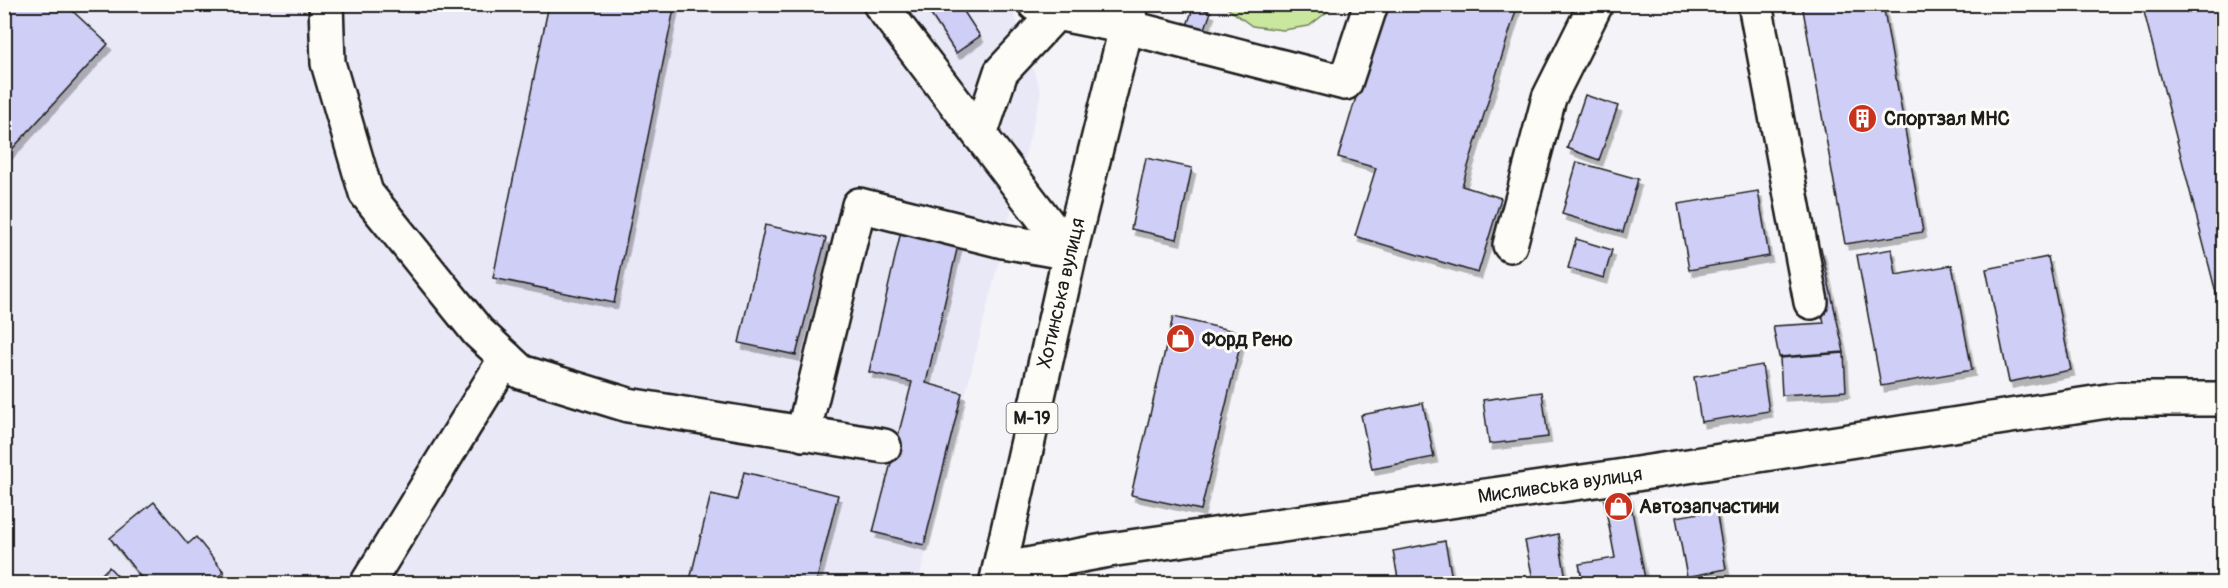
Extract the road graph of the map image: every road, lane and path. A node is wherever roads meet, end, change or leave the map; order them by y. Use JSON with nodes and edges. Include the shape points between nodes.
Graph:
{"nodes":[{"id":1,"x":326,"y":4,"type":"edge"},
{"id":2,"x":880,"y":4,"type":"edge"},
{"id":3,"x":1371,"y":4,"type":"edge"},
{"id":4,"x":1596,"y":4,"type":"edge"},
{"id":5,"x":1755,"y":4,"type":"edge"},
{"id":6,"x":1046,"y":9,"type":"edge"},
{"id":7,"x":1129,"y":16,"type":"edge"},
{"id":8,"x":980,"y":135,"type":"junction"},
{"id":9,"x":1510,"y":246,"type":"dead end"},
{"id":10,"x":1070,"y":253,"type":"junction"},
{"id":11,"x":1811,"y":302,"type":"dead end"},
{"id":12,"x":506,"y":358,"type":"junction"},
{"id":13,"x":2223,"y":399,"type":"edge"},
{"id":14,"x":803,"y":434,"type":"junction"},
{"id":15,"x":884,"y":446,"type":"dead end"},
{"id":16,"x":998,"y":577,"type":"edge"},
{"id":17,"x":367,"y":584,"type":"edge"}],
"edges":[{"from":1,"to":12,"type":"main road","via":[[328,63],[366,193],[478,332]]},
{"from":2,"to":8,"type":"main road"},
{"from":3,"to":7,"type":"main road","via":[[1345,83]]},
{"from":4,"to":9,"type":"main road","via":[[1549,98]]},
{"from":5,"to":11,"type":"main road"},
{"from":6,"to":7,"type":"main road"},
{"from":6,"to":8,"type":"main road","via":[[1001,72]]},
{"from":7,"to":10,"type":"main road","name":"Хотинська вулиця","number":"М-19"},
{"from":8,"to":10,"type":"main road"},
{"from":10,"to":14,"type":"main road","via":[[859,205]]},
{"from":10,"to":16,"type":"main road","name":"Хотинська вулиця","number":"М-19"},
{"from":12,"to":14,"type":"main road","via":[[521,372],[628,405]]},
{"from":12,"to":17,"type":"main road"},
{"from":13,"to":16,"type":"main road","name":"Мисливська вулиця","via":[[2120,399],[1110,550]]},
{"from":14,"to":15,"type":"main road"}]}
